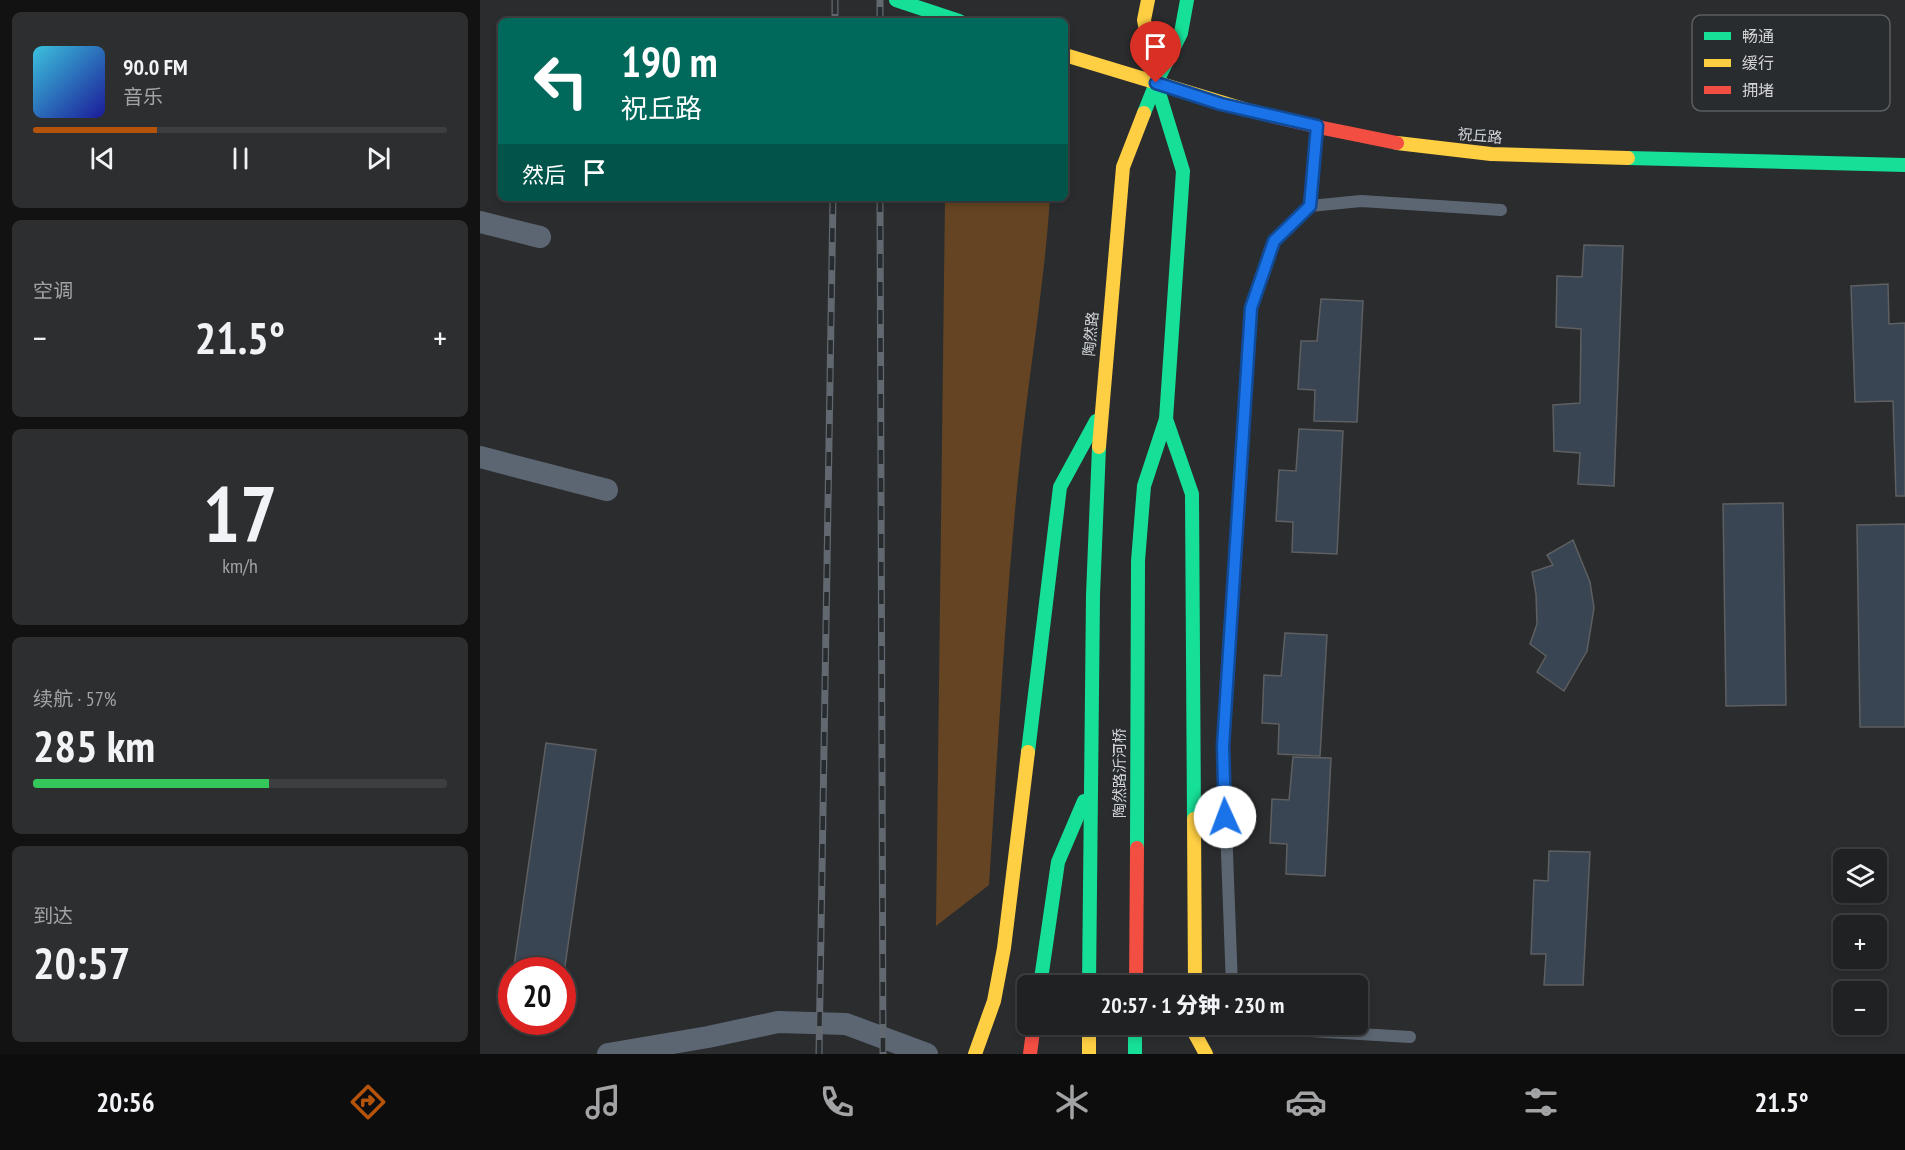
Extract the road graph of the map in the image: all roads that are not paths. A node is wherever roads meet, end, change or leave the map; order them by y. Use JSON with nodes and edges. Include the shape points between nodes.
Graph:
{"nodes":[{"id":1,"x":896,"y":0,"type":"edge"},
{"id":2,"x":1148,"y":0,"type":"edge"},
{"id":3,"x":1187,"y":0,"type":"edge"},
{"id":4,"x":950,"y":18,"type":"edge"},
{"id":5,"x":1068,"y":56,"type":"edge"},
{"id":6,"x":1156,"y":83,"type":"junction"},
{"id":7,"x":1317,"y":126,"type":"junction"},
{"id":8,"x":1905,"y":165,"type":"edge"},
{"id":9,"x":1310,"y":206,"type":"junction"},
{"id":10,"x":1501,"y":210,"type":"dead end"},
{"id":11,"x":480,"y":222,"type":"edge"},
{"id":12,"x":540,"y":237,"type":"dead end"},
{"id":13,"x":1100,"y":414,"type":"junction"},
{"id":14,"x":1166,"y":419,"type":"junction"},
{"id":15,"x":480,"y":457,"type":"edge"},
{"id":16,"x":607,"y":490,"type":"dead end"},
{"id":17,"x":1093,"y":595,"type":"joint"},
{"id":18,"x":1090,"y":785,"type":"junction"},
{"id":19,"x":1042,"y":975,"type":"edge"},
{"id":20,"x":1089,"y":975,"type":"edge"},
{"id":21,"x":1136,"y":975,"type":"edge"},
{"id":22,"x":1195,"y":975,"type":"edge"},
{"id":23,"x":1232,"y":975,"type":"edge"},
{"id":24,"x":1368,"y":1034,"type":"edge"},
{"id":25,"x":1032,"y":1035,"type":"edge"},
{"id":26,"x":1089,"y":1035,"type":"edge"},
{"id":27,"x":1135,"y":1035,"type":"edge"},
{"id":28,"x":1196,"y":1035,"type":"edge"},
{"id":29,"x":1410,"y":1037,"type":"dead end"},
{"id":30,"x":1135,"y":1051,"type":"edge"},
{"id":31,"x":1030,"y":1052,"type":"edge"},
{"id":32,"x":1089,"y":1052,"type":"edge"},
{"id":33,"x":608,"y":1054,"type":"edge"},
{"id":34,"x":927,"y":1054,"type":"edge"},
{"id":35,"x":975,"y":1054,"type":"edge"},
{"id":36,"x":1206,"y":1054,"type":"edge"}],
"edges":[{"from":1,"to":4,"type":"main road"},
{"from":2,"to":6,"type":"main road","via":[[1144,20]]},
{"from":3,"to":6,"type":"main road","name":"陶然路","via":[[1181,33]]},
{"from":5,"to":6,"type":"main road","name":"祝丘路"},
{"from":6,"to":7,"type":"main road","name":"祝丘路","via":[[1221,104]]},
{"from":6,"to":13,"type":"main road","name":"陶然路","via":[[1123,166]]},
{"from":6,"to":14,"type":"main road","via":[[1183,171]]},
{"from":7,"to":8,"type":"main road","name":"祝丘路","via":[[1426,147],[1491,154]]},
{"from":7,"to":9,"type":"lane"},
{"from":9,"to":10,"type":"lane","via":[[1361,201]]},
{"from":9,"to":23,"type":"lane","via":[[1274,241],[1251,308],[1223,746]]},
{"from":11,"to":12,"type":"street"},
{"from":13,"to":17,"type":"main road","name":"陶然路"},
{"from":13,"to":35,"type":"main road","via":[[1060,487],[1004,948],[994,1001]]},
{"from":14,"to":21,"type":"main road","name":"陶然路沂河桥","via":[[1144,486],[1138,561]]},
{"from":14,"to":22,"type":"main road","via":[[1192,494]]},
{"from":15,"to":16,"type":"street"},
{"from":17,"to":18,"type":"main road","name":"陶然路沂河桥"},
{"from":18,"to":19,"type":"main road","via":[[1058,862]]},
{"from":18,"to":20,"type":"main road","name":"陶然路沂河桥"},
{"from":24,"to":29,"type":"lane"},
{"from":25,"to":31,"type":"main road"},
{"from":26,"to":32,"type":"main road"},
{"from":27,"to":30,"type":"main road"},
{"from":28,"to":36,"type":"main road"},
{"from":33,"to":34,"type":"street","via":[[778,1022],[846,1024]]}]}
